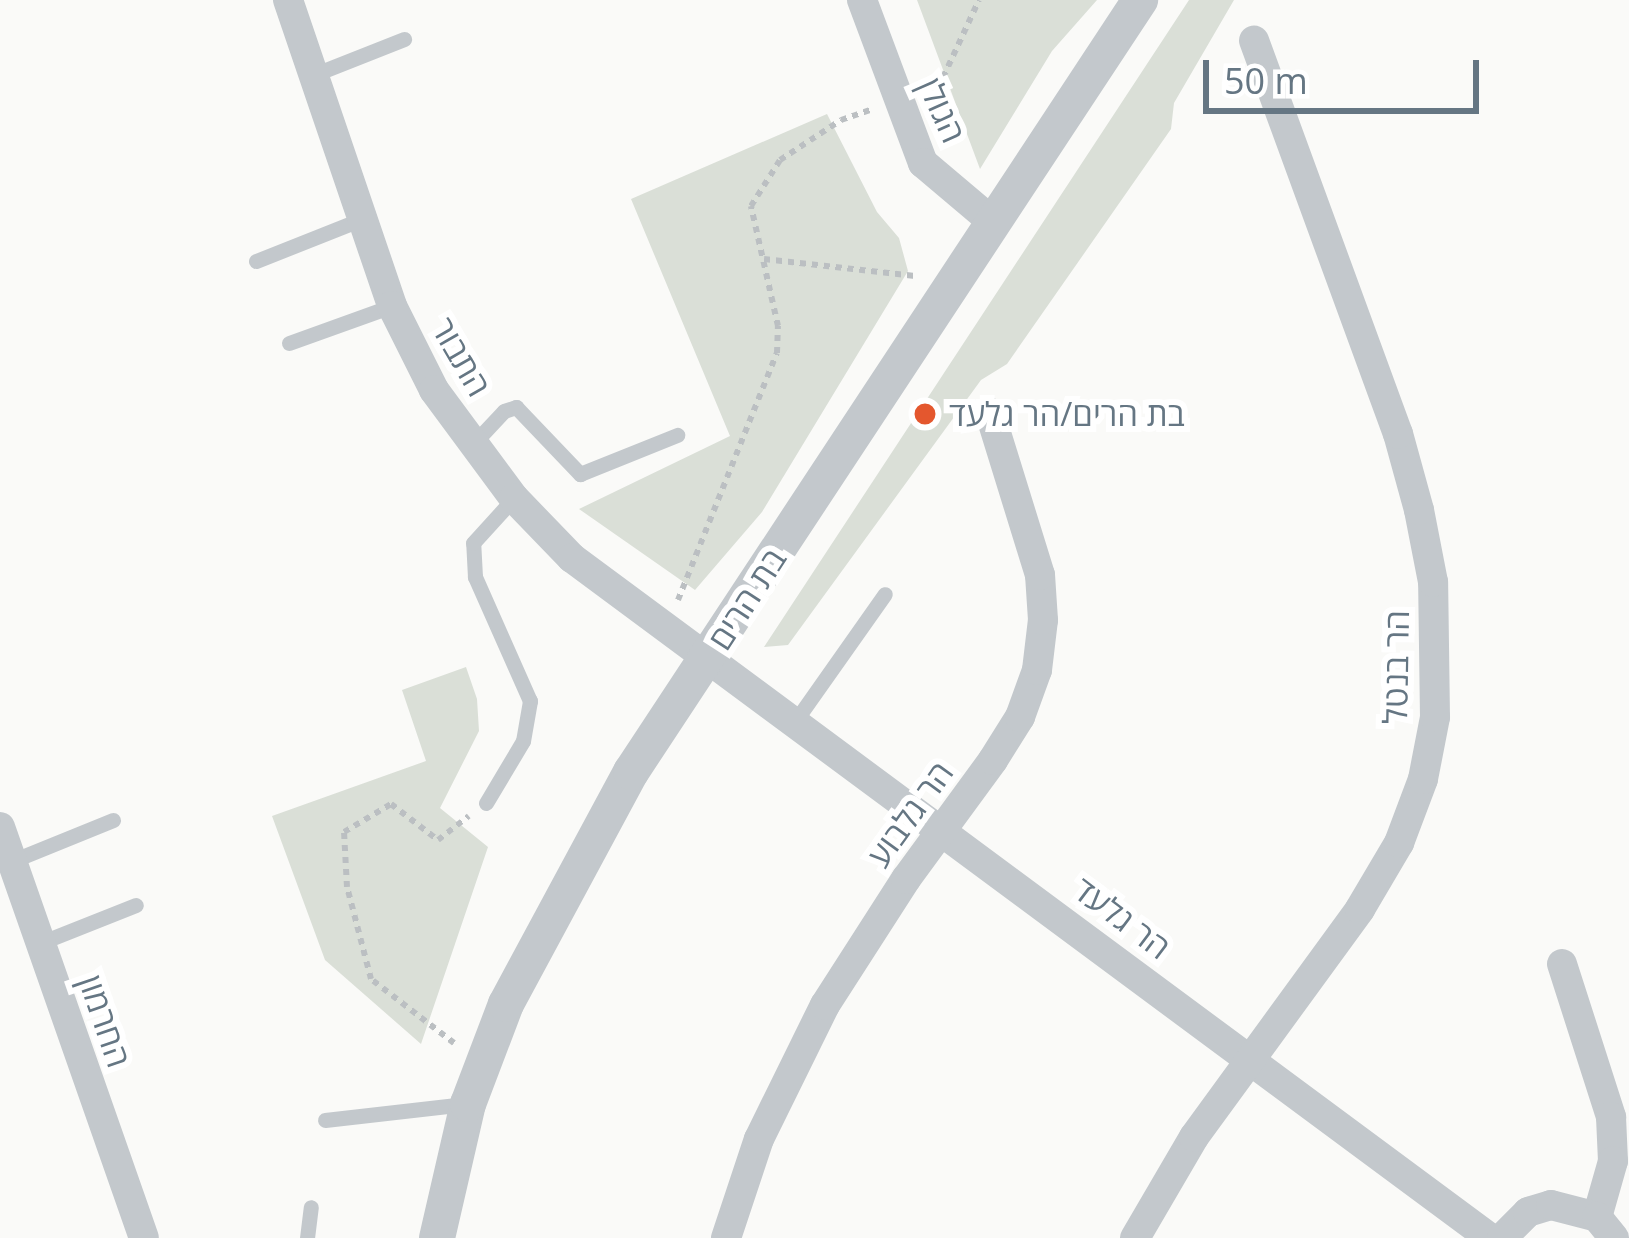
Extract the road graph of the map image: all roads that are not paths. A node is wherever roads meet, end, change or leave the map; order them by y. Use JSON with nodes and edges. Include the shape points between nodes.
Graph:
{"nodes":[{"id":1,"x":288,"y":0,"type":"edge"},
{"id":2,"x":862,"y":0,"type":"edge"},
{"id":3,"x":1140,"y":0,"type":"edge"},
{"id":4,"x":404,"y":40,"type":"dead end"},
{"id":5,"x":1255,"y":41,"type":"dead end"},
{"id":6,"x":314,"y":74,"type":"junction"},
{"id":7,"x":362,"y":219,"type":"junction"},
{"id":8,"x":994,"y":223,"type":"junction"},
{"id":9,"x":256,"y":261,"type":"dead end"},
{"id":10,"x":392,"y":306,"type":"junction"},
{"id":11,"x":289,"y":343,"type":"dead end"},
{"id":12,"x":990,"y":413,"type":"dead end"},
{"id":13,"x":677,"y":435,"type":"dead end"},
{"id":14,"x":472,"y":445,"type":"junction"},
{"id":15,"x":514,"y":498,"type":"junction"},
{"id":16,"x":885,"y":594,"type":"dead end"},
{"id":17,"x":710,"y":656,"type":"junction"},
{"id":18,"x":796,"y":719,"type":"junction"},
{"id":19,"x":486,"y":803,"type":"road end"},
{"id":20,"x":112,"y":820,"type":"dead end"},
{"id":21,"x":0,"y":827,"type":"edge"},
{"id":22,"x":944,"y":830,"type":"junction"},
{"id":23,"x":12,"y":861,"type":"junction"},
{"id":24,"x":136,"y":905,"type":"dead end"},
{"id":25,"x":14,"y":910,"type":"edge"},
{"id":26,"x":40,"y":944,"type":"junction"},
{"id":27,"x":1562,"y":964,"type":"dead end"},
{"id":28,"x":1252,"y":1061,"type":"junction"},
{"id":29,"x":468,"y":1104,"type":"junction"},
{"id":30,"x":325,"y":1120,"type":"dead end"},
{"id":31,"x":310,"y":1207,"type":"dead end"},
{"id":32,"x":1606,"y":1227,"type":"edge"},
{"id":33,"x":144,"y":1238,"type":"edge"},
{"id":34,"x":307,"y":1238,"type":"edge"},
{"id":35,"x":437,"y":1238,"type":"edge"},
{"id":36,"x":726,"y":1238,"type":"edge"},
{"id":37,"x":1135,"y":1238,"type":"edge"},
{"id":38,"x":1490,"y":1238,"type":"edge"},
{"id":39,"x":1502,"y":1238,"type":"edge"}],
"edges":[{"from":1,"to":6,"type":"street","name":"התבור"},
{"from":2,"to":8,"type":"street","name":"הגולן","via":[[922,163]]},
{"from":3,"to":8,"type":"street","name":"בת הרים"},
{"from":4,"to":6,"type":"lane"},
{"from":5,"to":28,"type":"street","name":"הר בנטל","via":[[1398,434],[1423,528],[1437,643],[1435,717],[1399,843]]},
{"from":6,"to":7,"type":"street","name":"התבור"},
{"from":7,"to":9,"type":"lane"},
{"from":7,"to":10,"type":"street","name":"התבור"},
{"from":8,"to":17,"type":"street","name":"בת הרים"},
{"from":10,"to":11,"type":"lane"},
{"from":10,"to":14,"type":"street","name":"התבור"},
{"from":12,"to":22,"type":"street","name":"הר גלבוע","via":[[1027,520],[1043,620],[1020,717]]},
{"from":13,"to":14,"type":"lane","via":[[580,474],[516,407]]},
{"from":14,"to":15,"type":"street","name":"התבור"},
{"from":15,"to":17,"type":"street","name":"התבור","via":[[572,558]]},
{"from":15,"to":19,"type":"lane","via":[[473,543],[476,577],[530,701],[523,741]]},
{"from":16,"to":18,"type":"lane"},
{"from":17,"to":18,"type":"street","name":"הר גלעד"},
{"from":17,"to":29,"type":"street","name":"בת הרים","via":[[631,772],[565,891],[506,1004]]},
{"from":18,"to":22,"type":"street","name":"הר גלעד"},
{"from":20,"to":23,"type":"lane"},
{"from":21,"to":23,"type":"street","name":"החרמון"},
{"from":22,"to":28,"type":"street","name":"הר גלעד"},
{"from":22,"to":36,"type":"street","name":"הר גלבוע","via":[[808,1038],[759,1139]]},
{"from":23,"to":25,"type":"street","name":"החרמון"},
{"from":24,"to":26,"type":"lane"},
{"from":25,"to":26,"type":"street","name":"החרמון"},
{"from":26,"to":33,"type":"street","name":"החרמון"},
{"from":27,"to":32,"type":"street","via":[[1611,1117]]},
{"from":28,"to":37,"type":"street","name":"הר בנטל"},
{"from":28,"to":38,"type":"street","name":"הר גלעד"},
{"from":29,"to":30,"type":"lane"},
{"from":29,"to":35,"type":"street","name":"בת הרים"},
{"from":31,"to":34,"type":"lane"},
{"from":32,"to":39,"type":"street","via":[[1574,1207],[1550,1205],[1528,1212]]}]}
